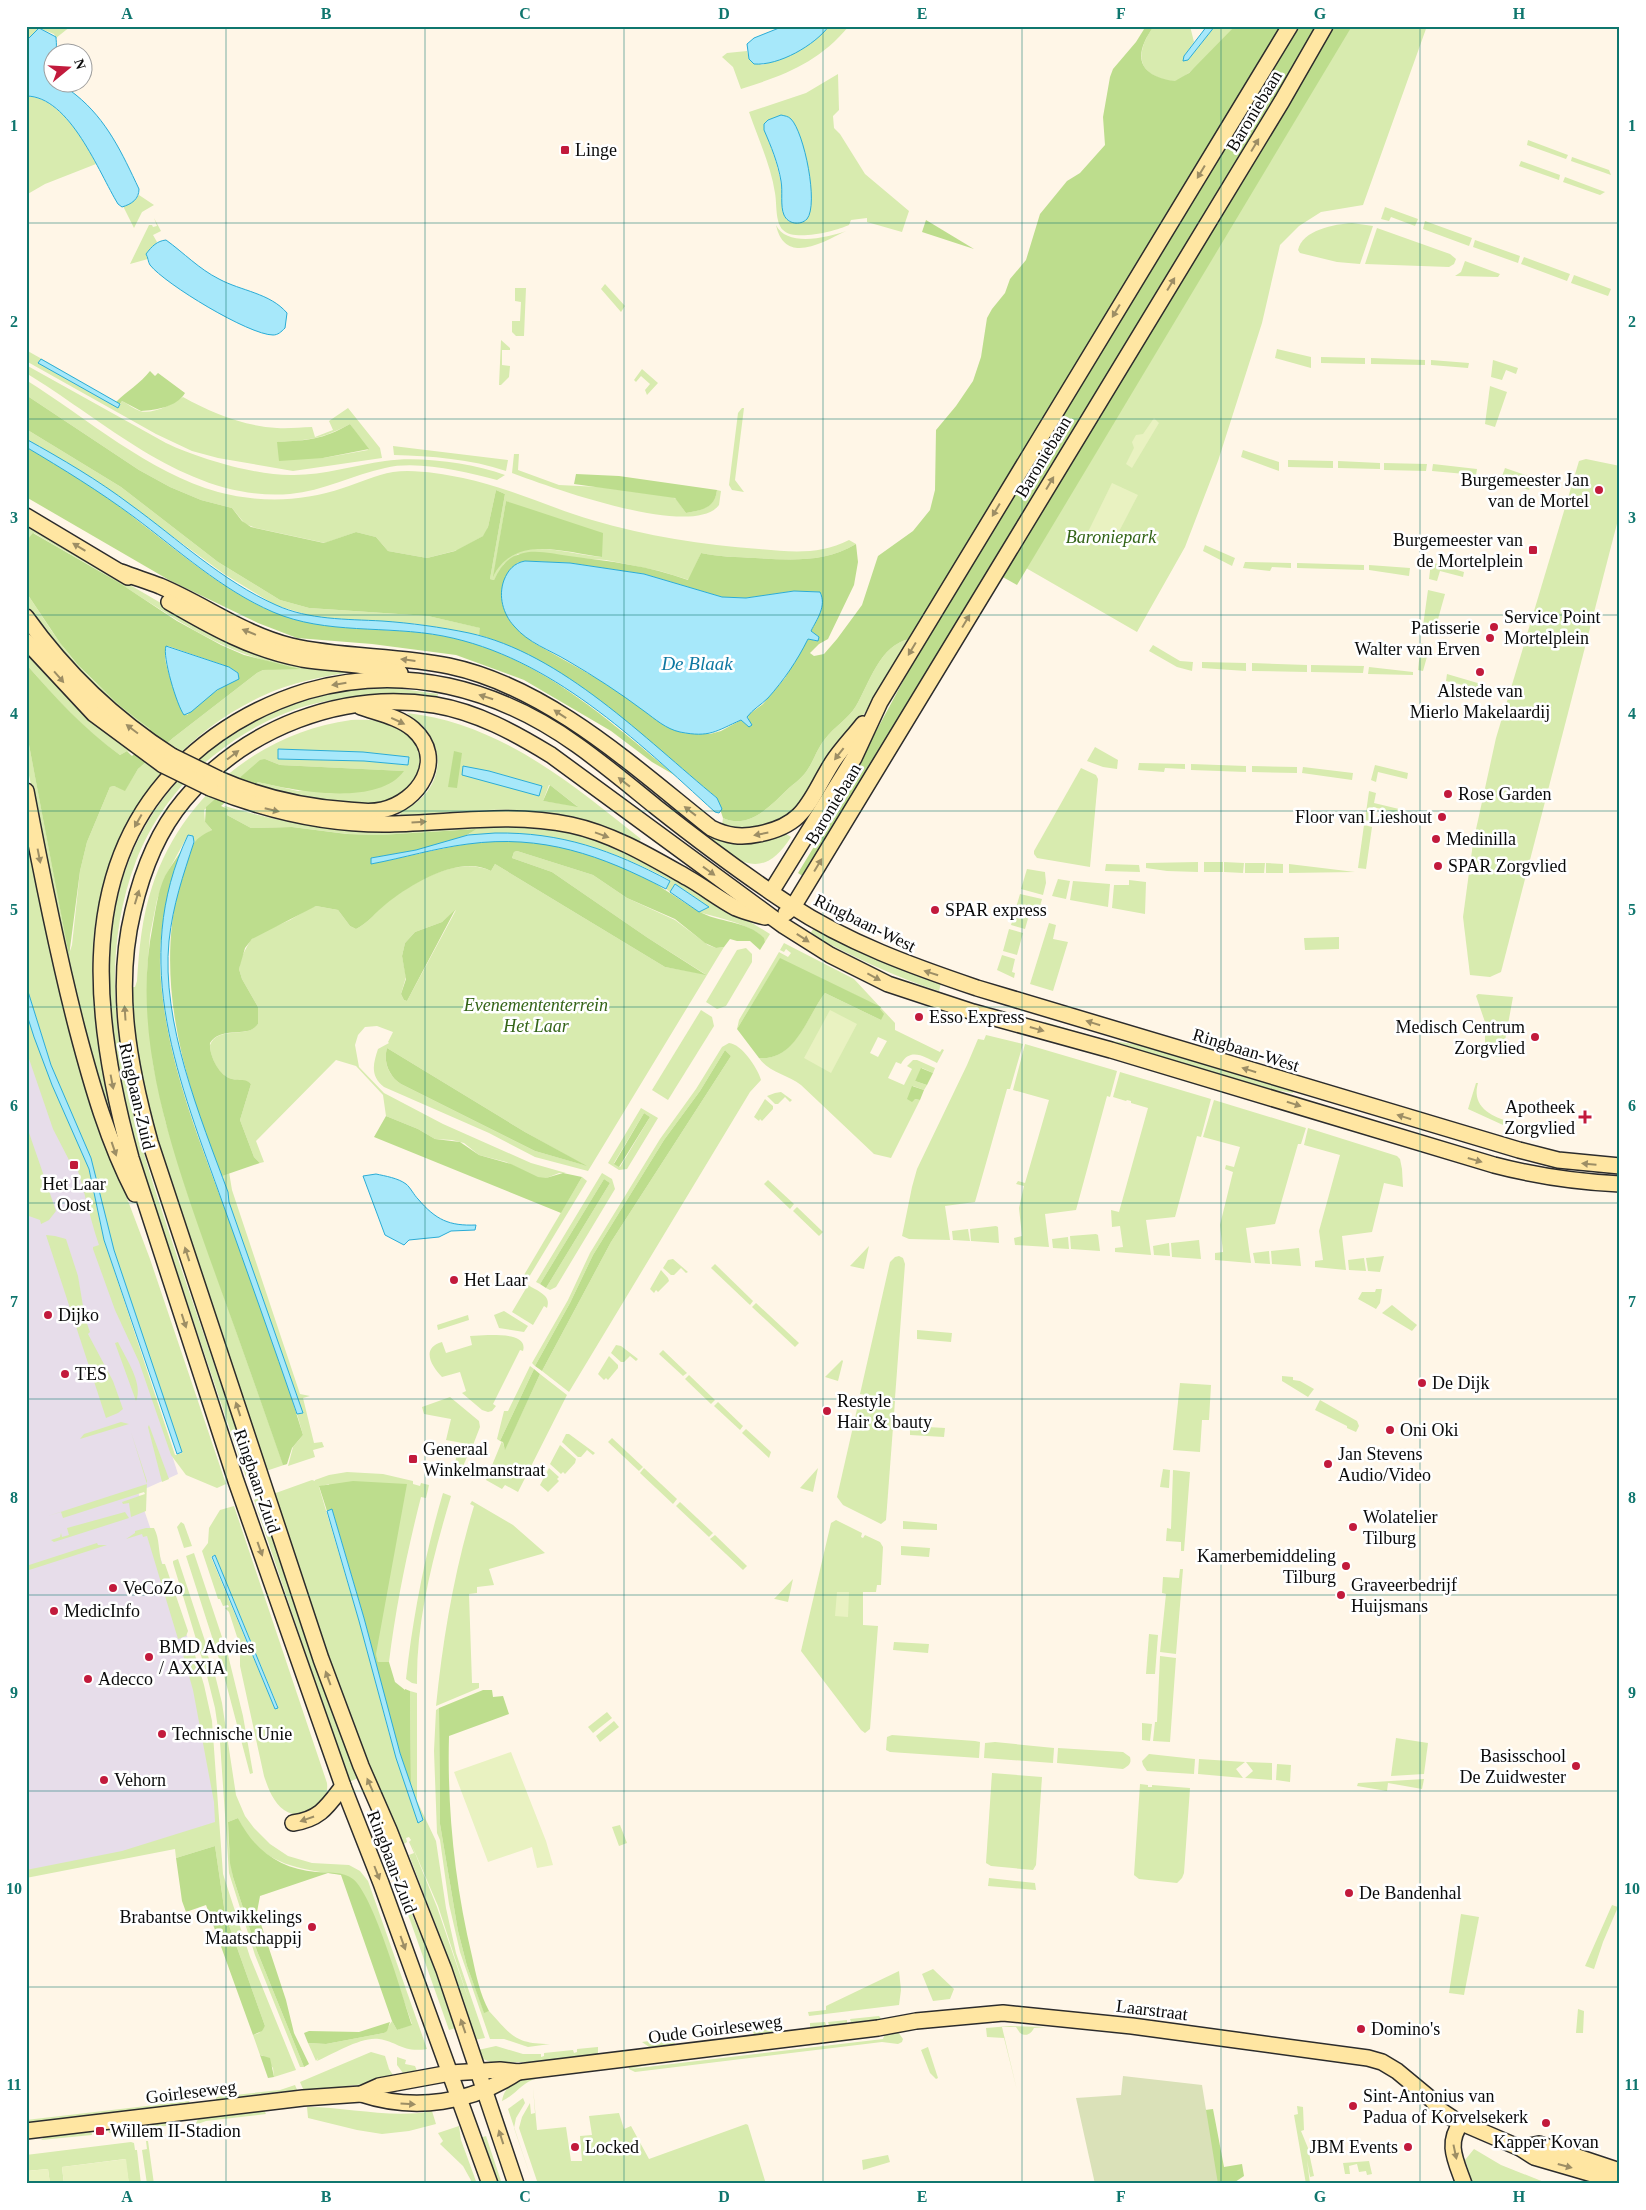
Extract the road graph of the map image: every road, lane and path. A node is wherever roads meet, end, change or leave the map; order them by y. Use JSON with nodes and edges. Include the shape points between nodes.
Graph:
{"nodes":[{"id":1,"x":1290,"y":26,"type":"edge"},
{"id":2,"x":1325,"y":26,"type":"edge"},
{"id":3,"x":26,"y":516,"type":"edge"},
{"id":4,"x":120,"y":572,"type":"junction"},
{"id":5,"x":26,"y":617,"type":"edge"},
{"id":6,"x":26,"y":641,"type":"edge"},
{"id":7,"x":423,"y":680,"type":"junction"},
{"id":8,"x":880,"y":702,"type":"junction"},
{"id":9,"x":352,"y":704,"type":"junction"},
{"id":10,"x":168,"y":760,"type":"junction"},
{"id":11,"x":165,"y":781,"type":"joint"},
{"id":12,"x":214,"y":784,"type":"junction"},
{"id":13,"x":26,"y":791,"type":"edge"},
{"id":14,"x":771,"y":892,"type":"junction"},
{"id":15,"x":793,"y":907,"type":"junction"},
{"id":16,"x":776,"y":920,"type":"junction"},
{"id":17,"x":1620,"y":1166,"type":"edge"},
{"id":18,"x":1620,"y":1184,"type":"edge"},
{"id":19,"x":158,"y":1241,"type":"junction"},
{"id":20,"x":343,"y":1786,"type":"junction"},
{"id":21,"x":293,"y":1823,"type":"dead end"},
{"id":22,"x":916,"y":2021,"type":"joint"},
{"id":23,"x":479,"y":2072,"type":"junction"},
{"id":24,"x":518,"y":2072,"type":"junction"},
{"id":25,"x":450,"y":2073,"type":"junction"},
{"id":26,"x":485,"y":2090,"type":"junction"},
{"id":27,"x":361,"y":2094,"type":"junction"},
{"id":28,"x":459,"y":2099,"type":"junction"},
{"id":29,"x":1462,"y":2122,"type":"junction"},
{"id":30,"x":26,"y":2131,"type":"edge"},
{"id":31,"x":1520,"y":2148,"type":"junction"},
{"id":32,"x":1620,"y":2171,"type":"edge"},
{"id":33,"x":1620,"y":2182,"type":"edge"},
{"id":34,"x":490,"y":2184,"type":"edge"},
{"id":35,"x":516,"y":2184,"type":"edge"},
{"id":36,"x":1464,"y":2184,"type":"edge"}],
"edges":[{"from":1,"to":8,"type":"main road","name":"Baroniebaan","one_way":true},
{"from":15,"to":2,"type":"main road","name":"Baroniebaan","one_way":true},
{"from":4,"to":3,"type":"main road","one_way":true},
{"from":4,"to":7,"type":"main road","via":[[246,643],[283,655],[391,671]]},
{"from":8,"to":4,"type":"main road","one_way":true,"via":[[833,762],[808,806],[797,818],[770,832],[731,836],[711,828],[579,726],[508,685],[448,665],[291,646],[249,632],[160,586]]},
{"from":10,"to":5,"type":"main road","one_way":true,"via":[[98,701],[54,655]]},
{"from":6,"to":10,"type":"main road","one_way":true,"via":[[94,714]]},
{"from":7,"to":11,"type":"main road","name":"Ringbaan-West","one_way":true,"via":[[338,683],[293,696],[254,712],[210,739]]},
{"from":14,"to":7,"type":"main road","name":"Ringbaan-West","one_way":true,"via":[[696,839],[576,744],[495,699]]},
{"from":8,"to":14,"type":"main road","name":"Baroniebaan","via":[[854,758]]},
{"from":9,"to":12,"type":"main road","one_way":true,"via":[[402,722],[420,736],[429,757],[428,770],[420,787],[405,801],[371,812],[336,809],[297,804]]},
{"from":9,"to":16,"type":"main road","one_way":true,"via":[[393,702],[435,706],[462,712],[511,732],[579,774]]},
{"from":23,"to":9,"type":"main road","name":"Ringbaan-Zuid","one_way":true,"via":[[440,1961],[345,1724],[267,1496],[150,1142],[137,1096],[125,1018],[123,984],[133,911],[144,871],[156,844],[184,800],[220,765],[252,742],[316,713]]},
{"from":10,"to":12,"type":"main road","bridge":true},
{"from":11,"to":19,"type":"main road","name":"Ringbaan-Zuid","one_way":true,"via":[[139,819],[115,874],[102,936],[100,982],[103,1029],[116,1104]]},
{"from":12,"to":16,"type":"main road","one_way":true,"via":[[262,807],[334,821],[390,824],[489,817],[572,826],[630,846],[737,908]]},
{"from":13,"to":19,"type":"main road","one_way":true,"via":[[66,988],[88,1068],[117,1159]]},
{"from":14,"to":15,"type":"main road","name":"Ringbaan-West"},
{"from":14,"to":16,"type":"main road"},
{"from":15,"to":16,"type":"main road"},
{"from":17,"to":15,"type":"main road","name":"Ringbaan-West","one_way":true,"via":[[1558,1160],[1519,1150],[977,988],[890,958]]},
{"from":16,"to":18,"type":"main road","one_way":true,"via":[[830,955],[888,984],[973,1012],[1111,1050],[1494,1166],[1542,1177]]},
{"from":19,"to":20,"type":"main road","name":"Ringbaan-Zuid","one_way":true,"via":[[236,1481]]},
{"from":20,"to":21,"type":"main road","one_way":true,"via":[[320,1814]]},
{"from":20,"to":25,"type":"main road","name":"Ringbaan-Zuid","one_way":true},
{"from":22,"to":24,"type":"main road","name":"Oude Goirleseweg"},
{"from":22,"to":29,"type":"main road","name":"Laarstraat","via":[[1003,2013],[1351,2056],[1382,2062],[1412,2083],[1440,2110]]},
{"from":23,"to":24,"type":"main road","name":"Oude Goirleseweg"},
{"from":23,"to":25,"type":"main road","name":"Goirleseweg"},
{"from":23,"to":26,"type":"main road","name":"Ringbaan-Zuid"},
{"from":24,"to":26,"type":"main road","name":"Oude Goirleseweg"},
{"from":25,"to":27,"type":"main road","name":"Goirleseweg","via":[[379,2086]]},
{"from":25,"to":28,"type":"main road","name":"Ringbaan-Zuid"},
{"from":26,"to":28,"type":"main road","name":"Goirleseweg"},
{"from":35,"to":26,"type":"main road","name":"Ringbaan-Zuid","one_way":true},
{"from":27,"to":28,"type":"main road","name":"Goirleseweg","one_way":true,"via":[[382,2102],[412,2104]]},
{"from":27,"to":30,"type":"main road","name":"Goirleseweg"},
{"from":28,"to":34,"type":"main road","name":"Ringbaan-Zuid"},
{"from":29,"to":31,"type":"main road"},
{"from":29,"to":36,"type":"main road","one_way":true,"via":[[1456,2130],[1453,2145]]},
{"from":31,"to":32,"type":"main road","via":[[1539,2144]]},
{"from":31,"to":33,"type":"main road","one_way":true,"via":[[1534,2157]]}]}
